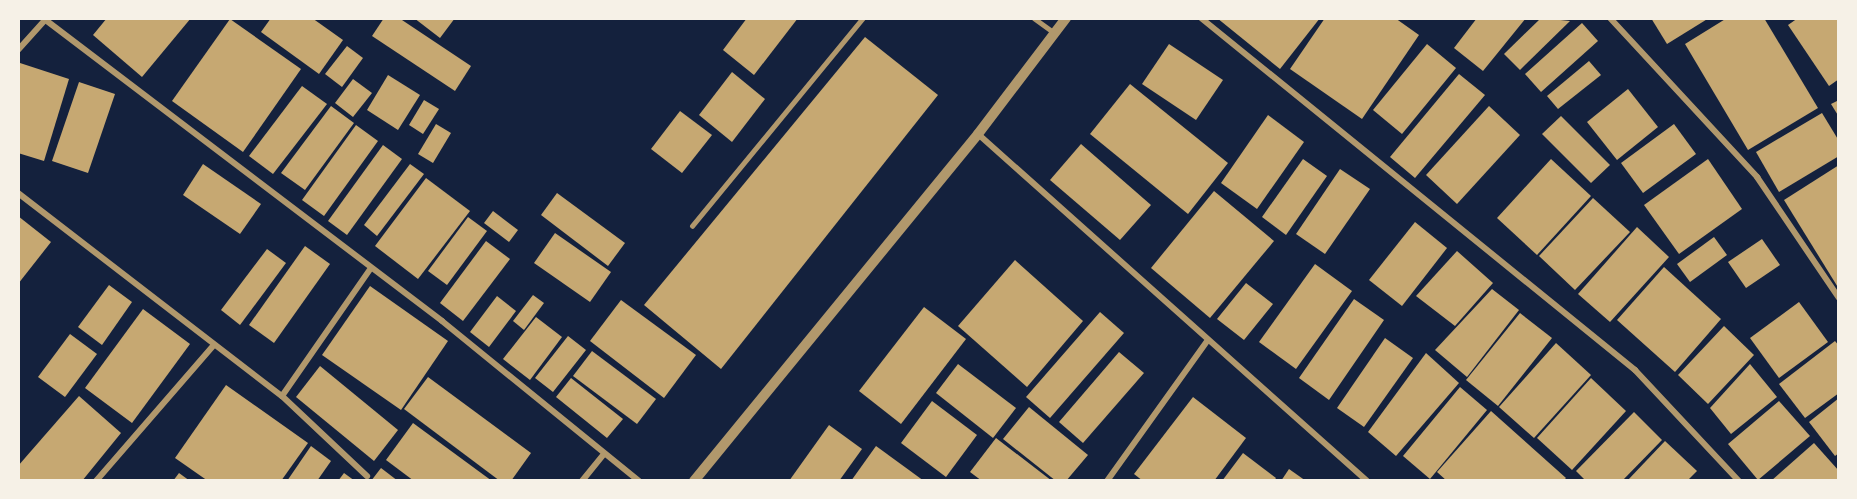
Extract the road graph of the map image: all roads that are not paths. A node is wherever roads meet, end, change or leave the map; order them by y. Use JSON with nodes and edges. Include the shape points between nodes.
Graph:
{"nodes":[{"id":1,"x":863,"y":18,"type":"edge"},
{"id":2,"x":1034,"y":18,"type":"edge"},
{"id":3,"x":1066,"y":18,"type":"edge"},
{"id":4,"x":1201,"y":18,"type":"edge"},
{"id":5,"x":1610,"y":18,"type":"edge"},
{"id":6,"x":44,"y":19,"type":"edge"},
{"id":7,"x":1055,"y":33,"type":"junction"},
{"id":8,"x":18,"y":50,"type":"edge"},
{"id":9,"x":978,"y":134,"type":"junction"},
{"id":10,"x":18,"y":193,"type":"edge"},
{"id":11,"x":692,"y":226,"type":"dead end"},
{"id":12,"x":371,"y":268,"type":"junction"},
{"id":13,"x":1839,"y":297,"type":"edge"},
{"id":14,"x":1208,"y":340,"type":"junction"},
{"id":15,"x":213,"y":346,"type":"junction"},
{"id":16,"x":282,"y":396,"type":"junction"},
{"id":17,"x":604,"y":454,"type":"junction"},
{"id":18,"x":367,"y":476,"type":"dead end"},
{"id":19,"x":96,"y":481,"type":"edge"},
{"id":20,"x":582,"y":481,"type":"edge"},
{"id":21,"x":639,"y":481,"type":"edge"},
{"id":22,"x":694,"y":481,"type":"edge"},
{"id":23,"x":1107,"y":481,"type":"edge"},
{"id":24,"x":1367,"y":481,"type":"edge"},
{"id":25,"x":1740,"y":481,"type":"edge"}],
"edges":[{"from":1,"to":11,"type":"lane"},
{"from":2,"to":7,"type":"lane"},
{"from":3,"to":7,"type":"street"},
{"from":4,"to":25,"type":"street","via":[[1635,370]]},
{"from":5,"to":13,"type":"street","via":[[1757,177]]},
{"from":6,"to":8,"type":"street"},
{"from":6,"to":12,"type":"street"},
{"from":7,"to":9,"type":"street"},
{"from":9,"to":14,"type":"street"},
{"from":9,"to":22,"type":"street"},
{"from":10,"to":15,"type":"street"},
{"from":12,"to":16,"type":"street"},
{"from":12,"to":17,"type":"street"},
{"from":14,"to":23,"type":"street"},
{"from":14,"to":24,"type":"street"},
{"from":15,"to":16,"type":"street"},
{"from":15,"to":19,"type":"street"},
{"from":16,"to":18,"type":"street"},
{"from":17,"to":20,"type":"street"},
{"from":17,"to":21,"type":"street"}]}
